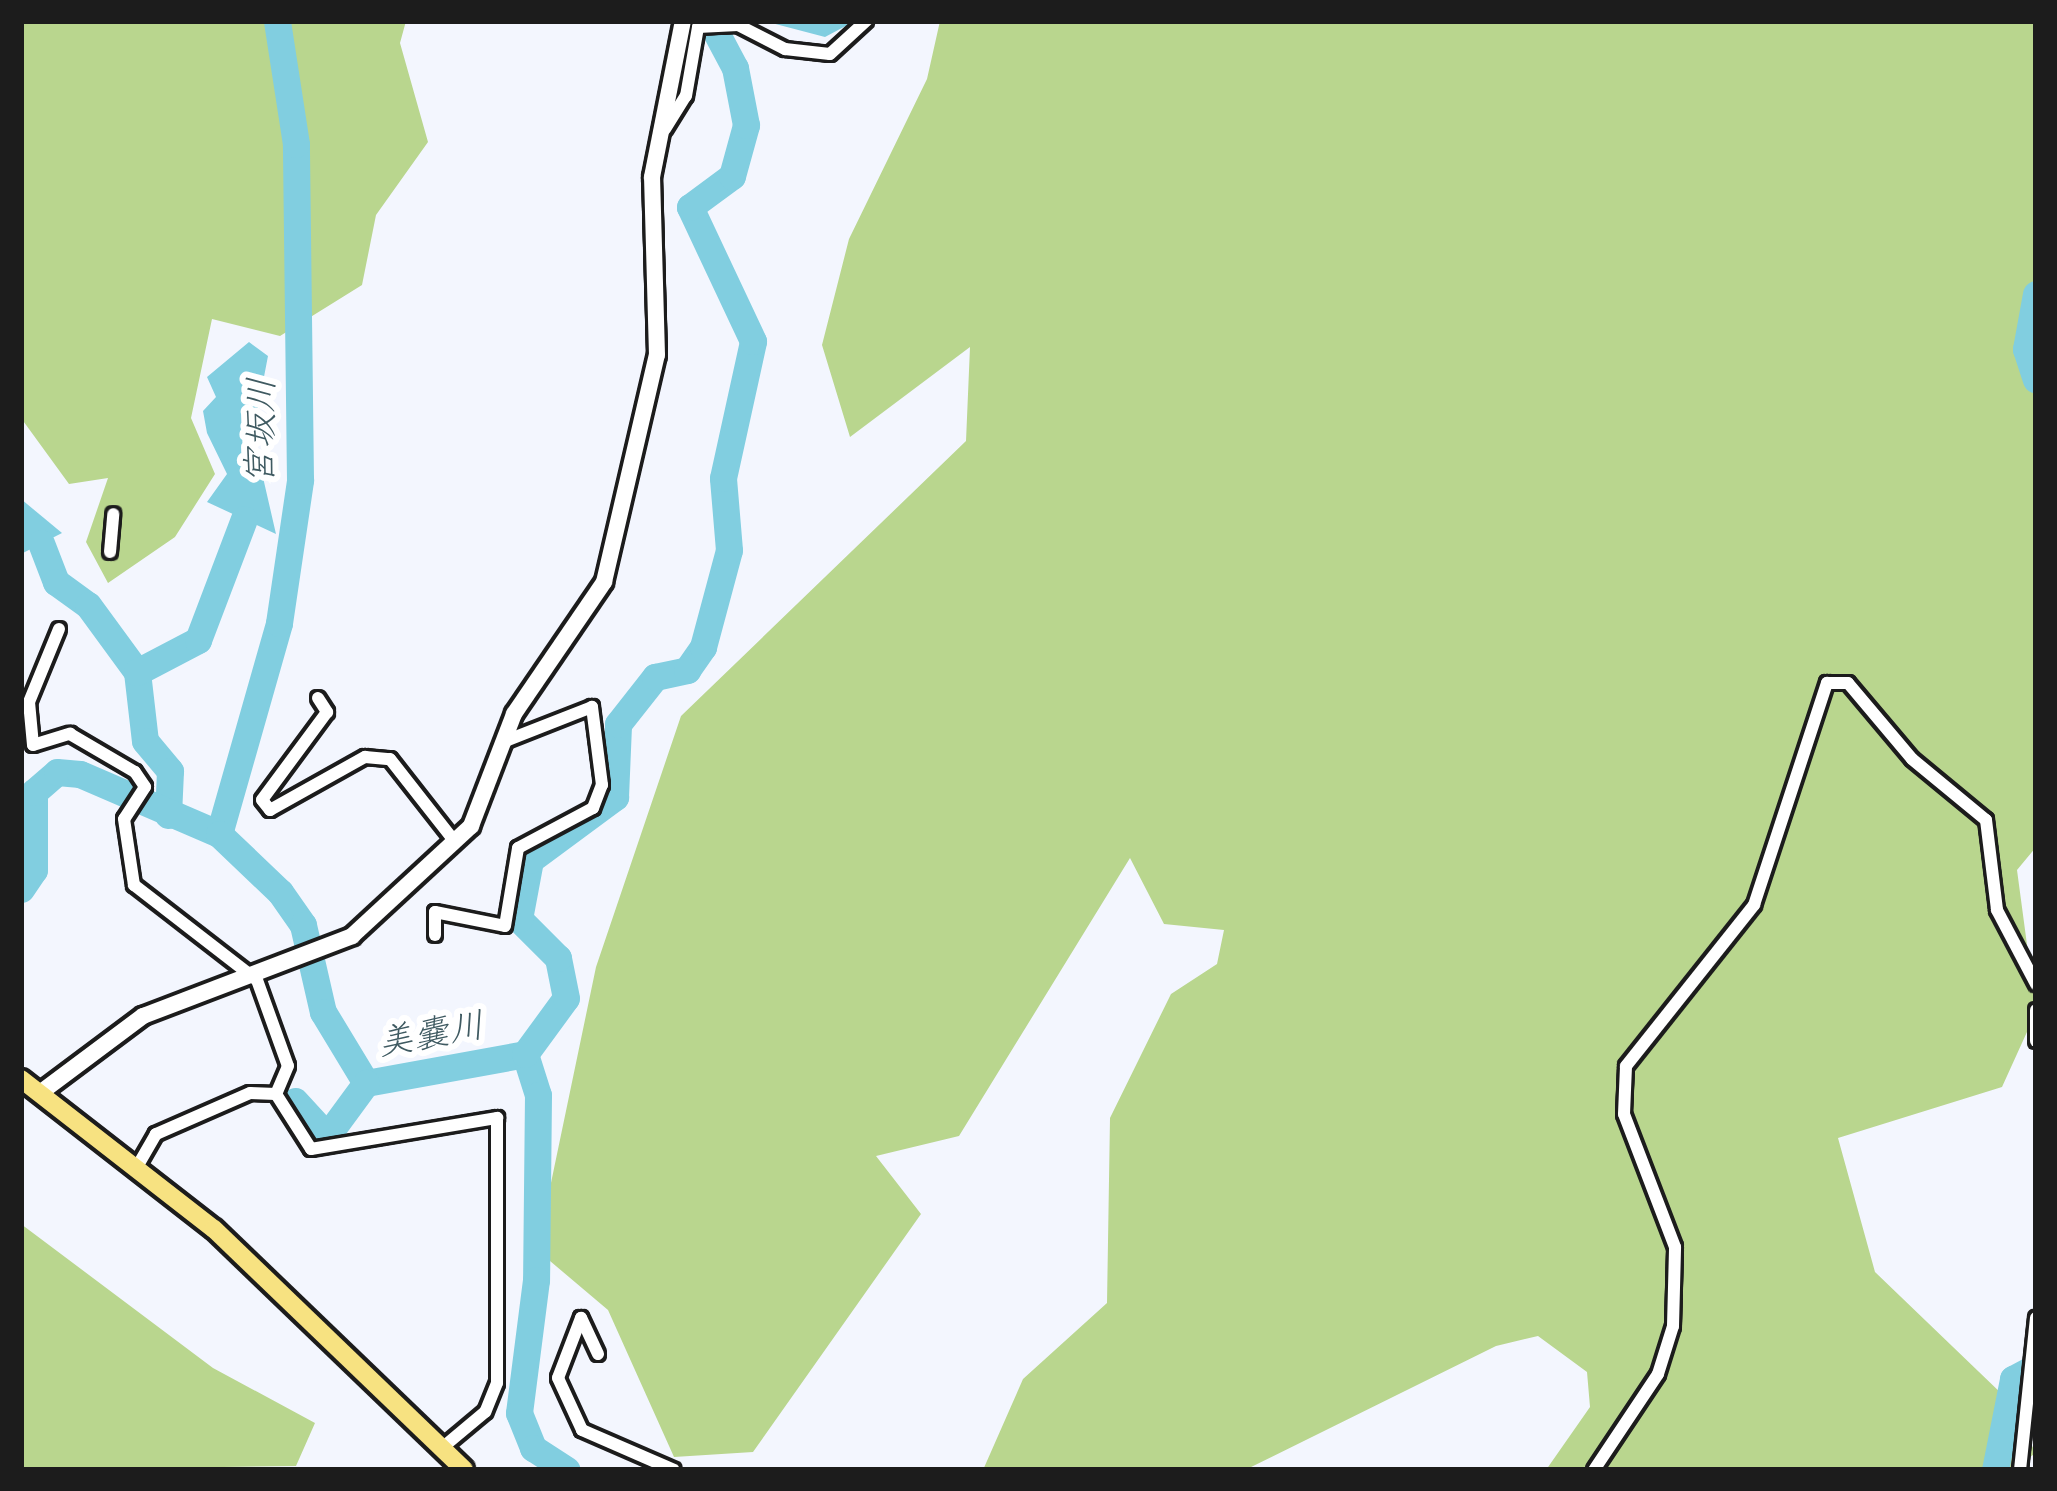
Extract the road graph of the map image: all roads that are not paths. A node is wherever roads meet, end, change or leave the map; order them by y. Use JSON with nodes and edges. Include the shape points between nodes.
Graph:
{"nodes":[{"id":1,"x":683,"y":21,"type":"edge"},
{"id":2,"x":866,"y":21,"type":"edge"},
{"id":3,"x":655,"y":146,"type":"junction"},
{"id":4,"x":113,"y":514,"type":"dead end"},
{"id":5,"x":110,"y":552,"type":"dead end"},
{"id":6,"x":59,"y":629,"type":"dead end"},
{"id":7,"x":318,"y":698,"type":"dead end"},
{"id":8,"x":508,"y":740,"type":"junction"},
{"id":9,"x":27,"y":749,"type":"edge"},
{"id":10,"x":455,"y":842,"type":"junction"},
{"id":11,"x":435,"y":935,"type":"dead end"},
{"id":12,"x":257,"y":980,"type":"junction"},
{"id":13,"x":2036,"y":984,"type":"edge"},
{"id":14,"x":2036,"y":1010,"type":"edge"},
{"id":15,"x":2036,"y":1041,"type":"edge"},
{"id":16,"x":21,"y":1078,"type":"edge"},
{"id":17,"x":40,"y":1093,"type":"junction"},
{"id":18,"x":276,"y":1094,"type":"junction"},
{"id":19,"x":136,"y":1168,"type":"junction"},
{"id":20,"x":2036,"y":1318,"type":"edge"},
{"id":21,"x":598,"y":1354,"type":"dead end"},
{"id":22,"x":442,"y":1448,"type":"junction"},
{"id":23,"x":464,"y":1470,"type":"edge"},
{"id":24,"x":674,"y":1470,"type":"edge"},
{"id":25,"x":1594,"y":1470,"type":"edge"},
{"id":26,"x":2020,"y":1470,"type":"edge"}],
"edges":[{"from":1,"to":3,"type":"street"},
{"from":2,"to":3,"type":"street","via":[[830,54],[785,49],[738,25],[698,27],[686,96]]},
{"from":3,"to":8,"type":"street","via":[[650,401],[598,596],[528,691]]},
{"from":4,"to":5,"type":"street"},
{"from":6,"to":9,"type":"street","via":[[29,702]]},
{"from":7,"to":10,"type":"street","via":[[327,712],[262,800],[270,810],[365,757],[390,759]]},
{"from":8,"to":10,"type":"street"},
{"from":8,"to":11,"type":"street","via":[[592,707],[602,784],[593,808],[518,848],[505,926],[435,912]]},
{"from":9,"to":12,"type":"street","via":[[70,734],[134,772],[145,787],[124,819],[134,885]]},
{"from":10,"to":12,"type":"street","via":[[352,936]]},
{"from":12,"to":17,"type":"street","via":[[143,1016]]},
{"from":12,"to":18,"type":"street","via":[[284,1035]]},
{"from":13,"to":25,"type":"street","via":[[1997,910],[1987,820],[1912,759],[1848,682],[1827,683],[1754,905],[1625,1066],[1624,1114],[1675,1247],[1673,1326],[1658,1374]]},
{"from":14,"to":15,"type":"street"},
{"from":16,"to":17,"type":"main road"},
{"from":17,"to":19,"type":"main road"},
{"from":18,"to":19,"type":"street","via":[[250,1094],[156,1134]]},
{"from":18,"to":22,"type":"street","via":[[311,1149],[497,1118],[497,1383],[485,1412]]},
{"from":19,"to":22,"type":"main road"},
{"from":20,"to":26,"type":"street","via":[[2021,1382]]},
{"from":21,"to":24,"type":"street","via":[[581,1318],[558,1378],[582,1430]]},
{"from":22,"to":23,"type":"main road"}]}
